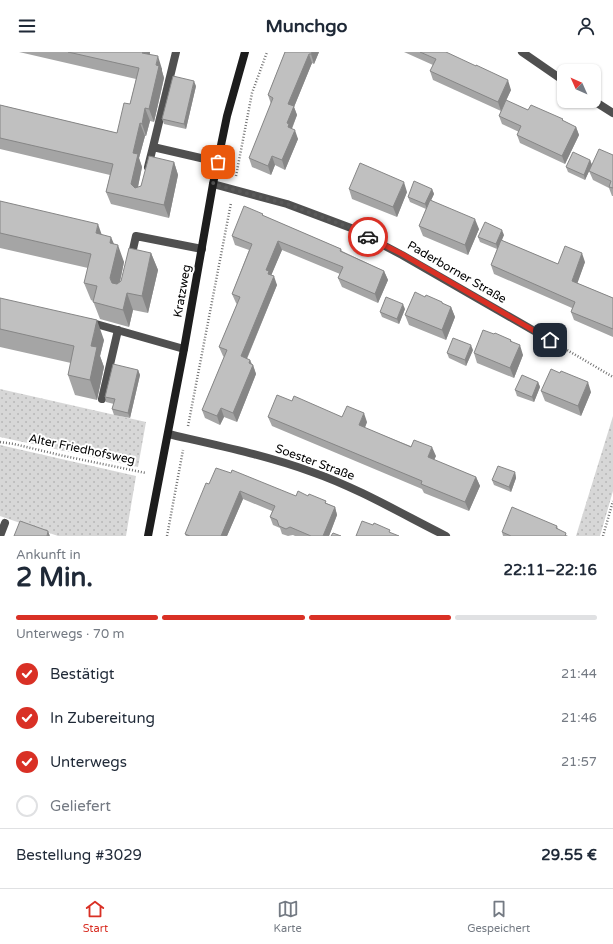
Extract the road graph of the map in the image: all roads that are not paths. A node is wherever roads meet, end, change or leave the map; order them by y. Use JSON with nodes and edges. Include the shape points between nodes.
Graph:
{"nodes":[{"id":1,"x":176,"y":52,"type":"edge"},
{"id":2,"x":245,"y":52,"type":"edge"},
{"id":3,"x":522,"y":52,"type":"edge"},
{"id":4,"x":557,"y":75,"type":"edge"},
{"id":5,"x":601,"y":106,"type":"edge"},
{"id":6,"x":613,"y":114,"type":"edge"},
{"id":7,"x":153,"y":147,"type":"junction"},
{"id":8,"x":218,"y":162,"type":"junction"},
{"id":9,"x":146,"y":174,"type":"edge"},
{"id":10,"x":213,"y":184,"type":"junction"},
{"id":11,"x":202,"y":249,"type":"junction"},
{"id":12,"x":129,"y":266,"type":"edge"},
{"id":13,"x":79,"y":320,"type":"edge"},
{"id":14,"x":118,"y":330,"type":"junction"},
{"id":15,"x":550,"y":340,"type":"road end"},
{"id":16,"x":184,"y":350,"type":"junction"},
{"id":17,"x":102,"y":399,"type":"dead end"},
{"id":18,"x":168,"y":434,"type":"junction"},
{"id":19,"x":5,"y":524,"type":"dead end"},
{"id":20,"x":0,"y":536,"type":"edge"},
{"id":21,"x":148,"y":536,"type":"edge"},
{"id":22,"x":446,"y":536,"type":"edge"}],
"edges":[{"from":1,"to":7,"type":"street"},
{"from":2,"to":8,"type":"street","name":"Kratzweg","via":[[227,116]]},
{"from":3,"to":4,"type":"street"},
{"from":5,"to":6,"type":"street"},
{"from":7,"to":8,"type":"street"},
{"from":7,"to":9,"type":"street"},
{"from":8,"to":10,"type":"street","name":"Kratzweg"},
{"from":10,"to":11,"type":"street","name":"Kratzweg"},
{"from":10,"to":15,"type":"street","name":"Paderborner Straße","via":[[287,204],[351,228],[402,254]]},
{"from":11,"to":12,"type":"street","via":[[136,236]]},
{"from":11,"to":16,"type":"street","name":"Kratzweg"},
{"from":13,"to":14,"type":"street"},
{"from":14,"to":16,"type":"street"},
{"from":14,"to":17,"type":"street"},
{"from":16,"to":18,"type":"street","name":"Kratzweg"},
{"from":18,"to":21,"type":"street","name":"Kratzweg"},
{"from":18,"to":22,"type":"street","name":"Soester Straße","via":[[270,458],[313,472],[353,489]]},
{"from":19,"to":20,"type":"street"}]}
